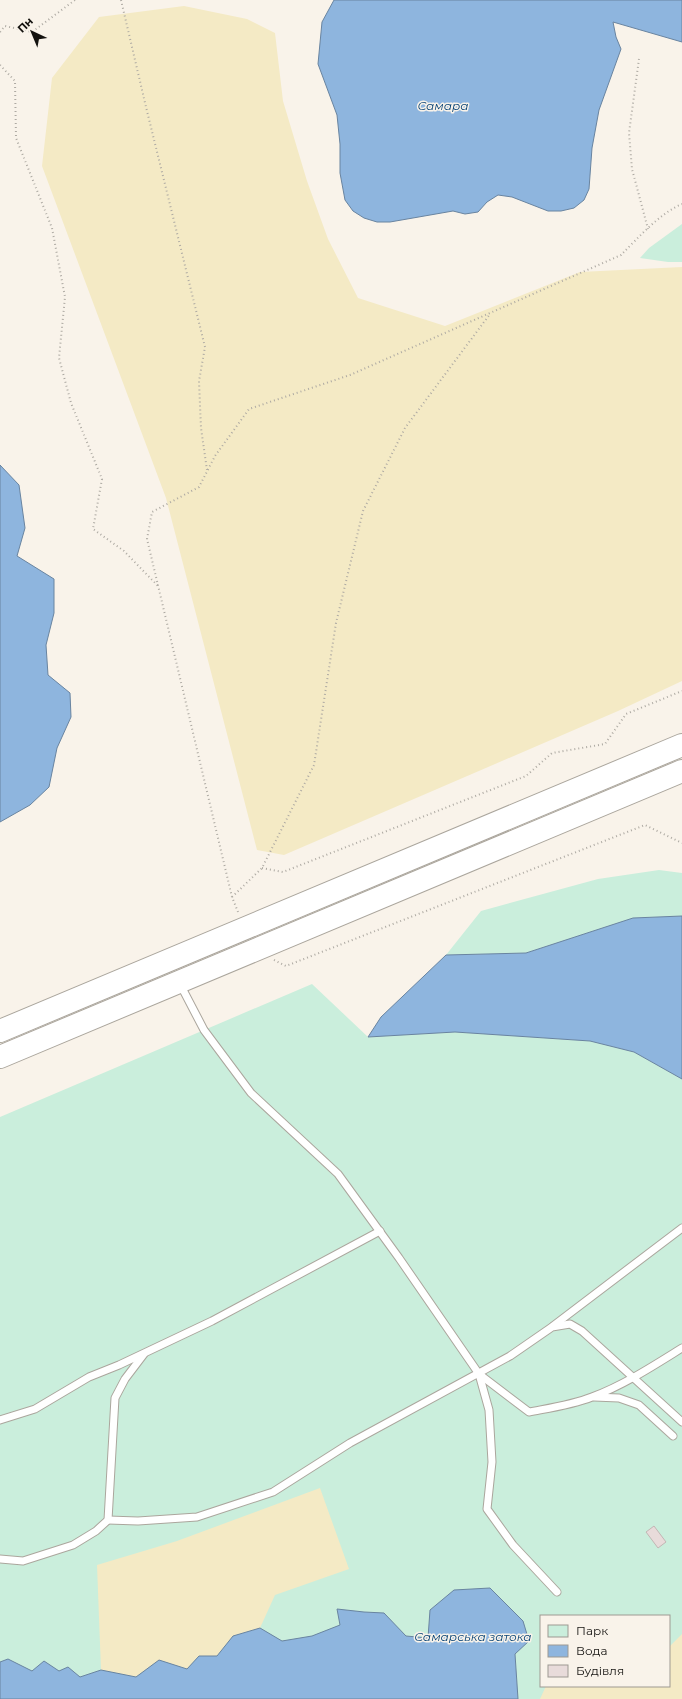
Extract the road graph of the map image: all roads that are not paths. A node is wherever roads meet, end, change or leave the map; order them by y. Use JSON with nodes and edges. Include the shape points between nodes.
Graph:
{"nodes":[{"id":1,"x":682,"y":745,"type":"edge"},
{"id":2,"x":682,"y":771,"type":"edge"},
{"id":3,"x":179,"y":982,"type":"junction"},
{"id":4,"x":0,"y":1031,"type":"edge"},
{"id":5,"x":0,"y":1057,"type":"edge"},
{"id":6,"x":682,"y":1228,"type":"edge"},
{"id":7,"x":380,"y":1231,"type":"junction"},
{"id":8,"x":552,"y":1326,"type":"junction"},
{"id":9,"x":682,"y":1348,"type":"edge"},
{"id":10,"x":145,"y":1353,"type":"junction"},
{"id":11,"x":479,"y":1374,"type":"junction"},
{"id":12,"x":634,"y":1377,"type":"junction"},
{"id":13,"x":592,"y":1397,"type":"junction"},
{"id":14,"x":0,"y":1420,"type":"edge"},
{"id":15,"x":682,"y":1422,"type":"edge"},
{"id":16,"x":673,"y":1436,"type":"dead end"},
{"id":17,"x":108,"y":1520,"type":"junction"},
{"id":18,"x":0,"y":1559,"type":"edge"},
{"id":19,"x":557,"y":1592,"type":"dead end"}],
"edges":[{"from":1,"to":4,"type":"highway"},
{"from":2,"to":3,"type":"highway"},
{"from":3,"to":5,"type":"highway"},
{"from":3,"to":7,"type":"lane","via":[[204,1030],[251,1093],[338,1174]]},
{"from":6,"to":8,"type":"lane"},
{"from":7,"to":10,"type":"lane","via":[[212,1321]]},
{"from":7,"to":11,"type":"lane"},
{"from":8,"to":11,"type":"lane"},
{"from":8,"to":12,"type":"lane","via":[[570,1324],[582,1331]]},
{"from":9,"to":12,"type":"lane"},
{"from":10,"to":14,"type":"lane","via":[[89,1376],[35,1409]]},
{"from":10,"to":17,"type":"lane","via":[[125,1379],[115,1398]]},
{"from":11,"to":13,"type":"lane","via":[[528,1412],[563,1406]]},
{"from":11,"to":17,"type":"lane","via":[[350,1443],[273,1492],[197,1517],[138,1521]]},
{"from":11,"to":19,"type":"lane","via":[[490,1410],[492,1462],[487,1509],[513,1545]]},
{"from":12,"to":13,"type":"lane"},
{"from":12,"to":15,"type":"lane"},
{"from":13,"to":16,"type":"lane","via":[[619,1398],[639,1405]]},
{"from":17,"to":18,"type":"lane","via":[[73,1545],[22,1561]]}]}
